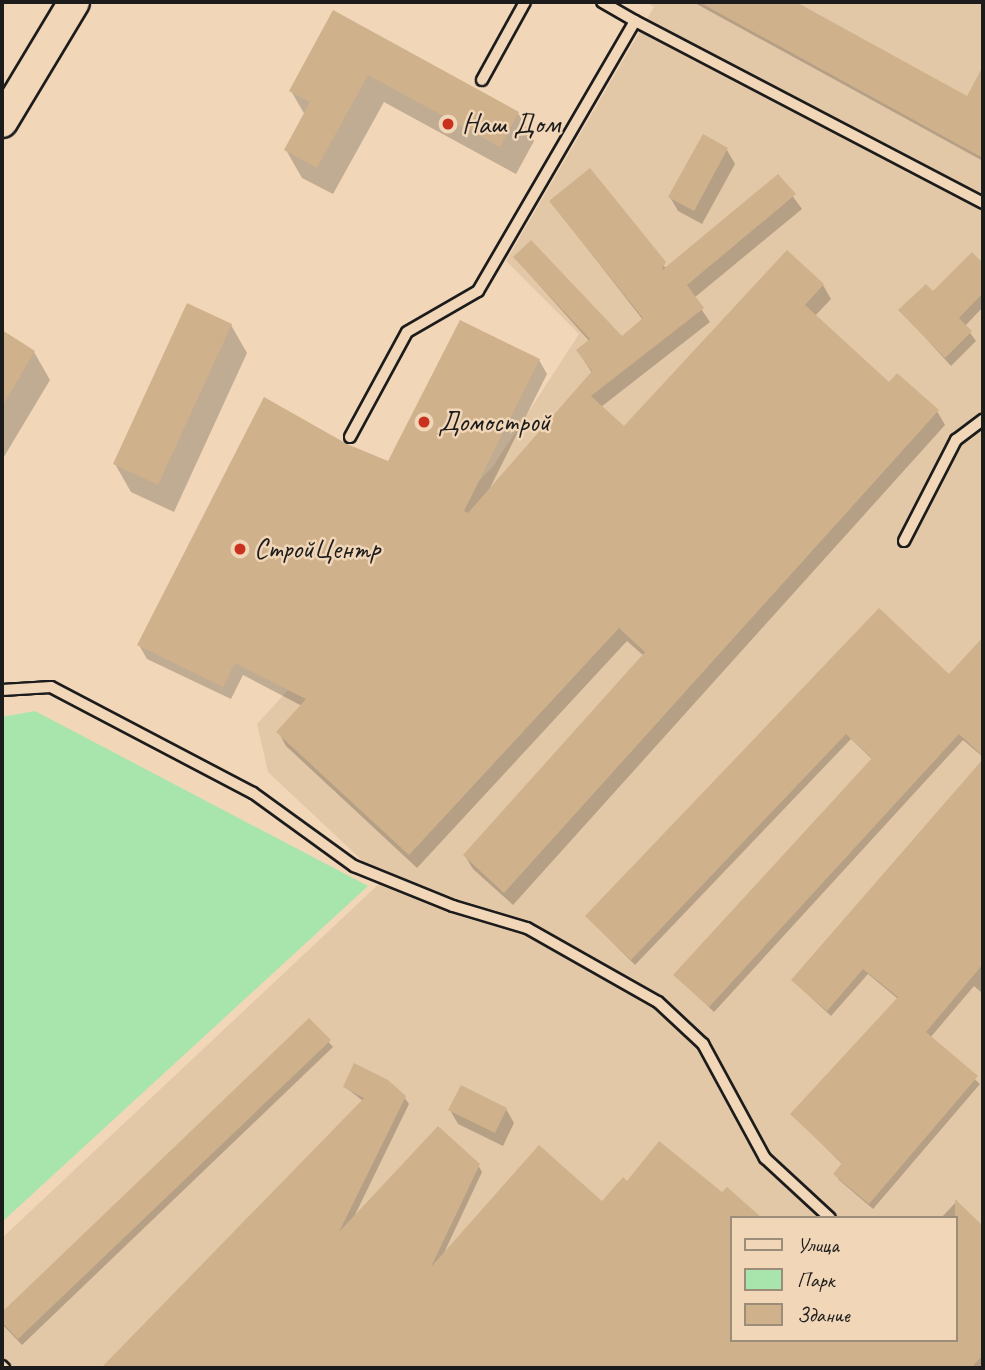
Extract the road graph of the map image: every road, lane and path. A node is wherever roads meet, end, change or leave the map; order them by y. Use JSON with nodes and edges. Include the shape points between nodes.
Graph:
{"nodes":[{"id":1,"x":74,"y":2,"type":"edge"},
{"id":2,"x":525,"y":2,"type":"edge"},
{"id":3,"x":602,"y":2,"type":"edge"},
{"id":4,"x":635,"y":21,"type":"junction"},
{"id":5,"x":482,"y":80,"type":"dead end"},
{"id":6,"x":2,"y":122,"type":"edge"},
{"id":7,"x":983,"y":203,"type":"edge"},
{"id":8,"x":983,"y":420,"type":"edge"},
{"id":9,"x":350,"y":437,"type":"dead end"},
{"id":10,"x":904,"y":541,"type":"dead end"},
{"id":11,"x":2,"y":690,"type":"edge"},
{"id":12,"x":828,"y":1216,"type":"edge"}],
"edges":[{"from":1,"to":6,"type":"street"},
{"from":2,"to":5,"type":"lane"},
{"from":3,"to":4,"type":"lane"},
{"from":4,"to":7,"type":"lane"},
{"from":4,"to":9,"type":"lane","via":[[478,291],[407,332]]},
{"from":8,"to":10,"type":"lane","via":[[956,440]]},
{"from":11,"to":12,"type":"lane","via":[[51,687],[253,793],[354,866],[453,906],[527,928],[658,1002],[703,1044],[765,1158]]}]}
